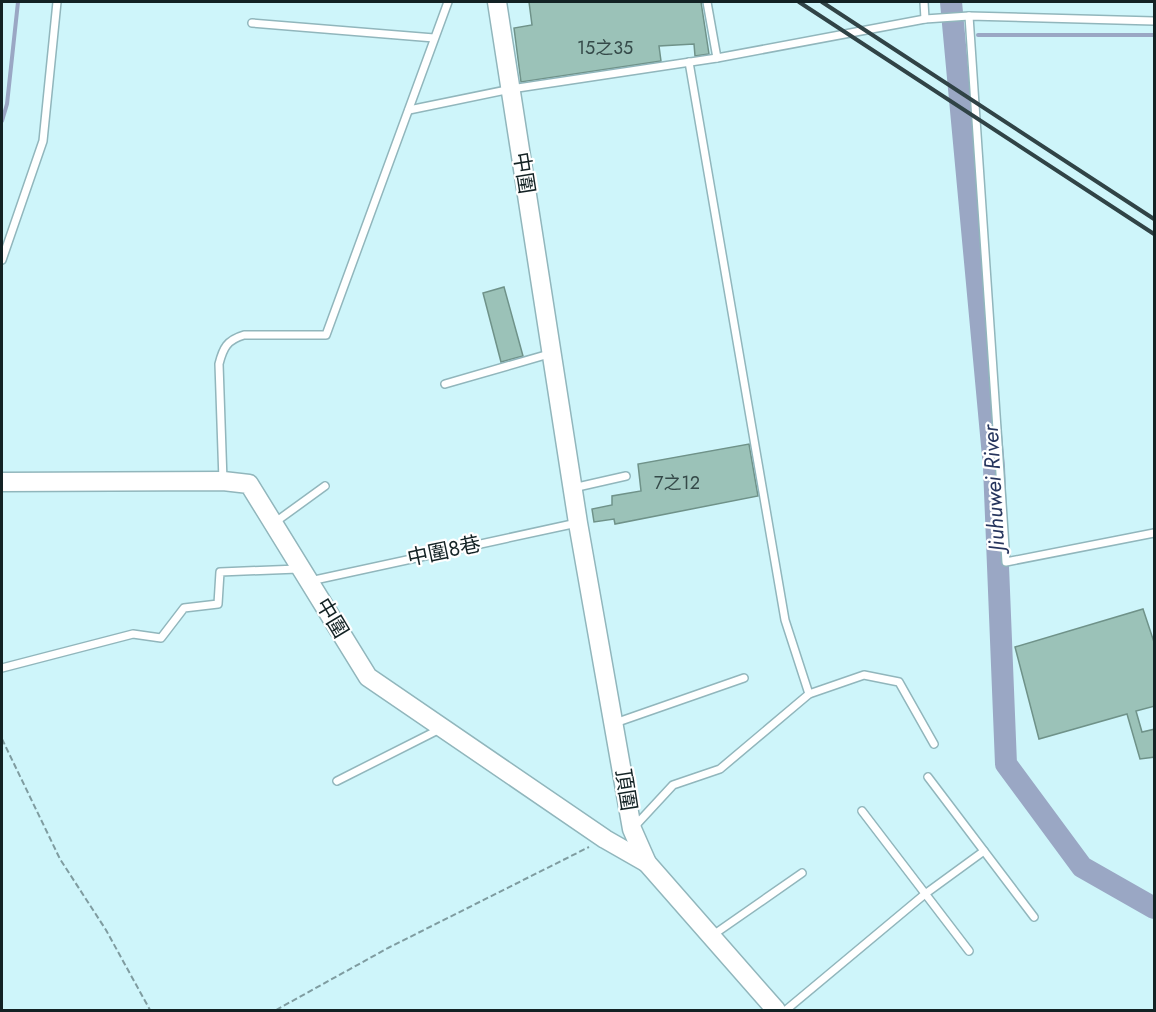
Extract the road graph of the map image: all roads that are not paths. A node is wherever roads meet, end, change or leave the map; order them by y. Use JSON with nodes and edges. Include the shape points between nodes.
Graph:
{"nodes":[{"id":1,"x":57,"y":2,"type":"edge"},
{"id":2,"x":448,"y":2,"type":"edge"},
{"id":3,"x":497,"y":2,"type":"edge"},
{"id":4,"x":707,"y":2,"type":"edge"},
{"id":5,"x":924,"y":2,"type":"edge"},
{"id":6,"x":966,"y":16,"type":"junction"},
{"id":7,"x":925,"y":19,"type":"junction"},
{"id":8,"x":1155,"y":21,"type":"edge"},
{"id":9,"x":252,"y":23,"type":"dead end"},
{"id":10,"x":434,"y":38,"type":"junction"},
{"id":11,"x":717,"y":58,"type":"junction"},
{"id":12,"x":689,"y":62,"type":"junction"},
{"id":13,"x":511,"y":89,"type":"junction"},
{"id":14,"x":409,"y":110,"type":"junction"},
{"id":15,"x":2,"y":260,"type":"edge"},
{"id":16,"x":552,"y":353,"type":"junction"},
{"id":17,"x":445,"y":384,"type":"dead end"},
{"id":18,"x":626,"y":476,"type":"dead end"},
{"id":19,"x":223,"y":481,"type":"junction"},
{"id":20,"x":2,"y":482,"type":"edge"},
{"id":21,"x":325,"y":486,"type":"dead end"},
{"id":22,"x":573,"y":488,"type":"junction"},
{"id":23,"x":274,"y":523,"type":"junction"},
{"id":24,"x":578,"y":523,"type":"junction"},
{"id":25,"x":1155,"y":533,"type":"edge"},
{"id":26,"x":306,"y":575,"type":"junction"},
{"id":27,"x":2,"y":668,"type":"edge"},
{"id":28,"x":744,"y":678,"type":"dead end"},
{"id":29,"x":809,"y":694,"type":"junction"},
{"id":30,"x":615,"y":723,"type":"junction"},
{"id":31,"x":442,"y":728,"type":"junction"},
{"id":32,"x":934,"y":744,"type":"dead end"},
{"id":33,"x":928,"y":777,"type":"dead end"},
{"id":34,"x":337,"y":781,"type":"dead end"},
{"id":35,"x":862,"y":811,"type":"dead end"},
{"id":36,"x":632,"y":829,"type":"junction"},
{"id":37,"x":984,"y":851,"type":"junction"},
{"id":38,"x":647,"y":863,"type":"junction"},
{"id":39,"x":802,"y":873,"type":"dead end"},
{"id":40,"x":926,"y":894,"type":"junction"},
{"id":41,"x":1034,"y":917,"type":"dead end"},
{"id":42,"x":711,"y":937,"type":"junction"},
{"id":43,"x":969,"y":951,"type":"dead end"},
{"id":44,"x":776,"y":1011,"type":"edge"},
{"id":45,"x":786,"y":1011,"type":"edge"}],
"edges":[{"from":1,"to":15,"type":"lane","via":[[43,141]]},
{"from":2,"to":10,"type":"lane"},
{"from":3,"to":13,"type":"street","name":"中圍"},
{"from":4,"to":11,"type":"lane"},
{"from":5,"to":7,"type":"lane"},
{"from":6,"to":7,"type":"lane"},
{"from":6,"to":8,"type":"lane"},
{"from":6,"to":25,"type":"lane","via":[[1006,562]]},
{"from":7,"to":11,"type":"lane"},
{"from":9,"to":10,"type":"lane"},
{"from":10,"to":14,"type":"lane"},
{"from":11,"to":12,"type":"lane"},
{"from":12,"to":13,"type":"lane"},
{"from":12,"to":29,"type":"lane","via":[[784,620]]},
{"from":13,"to":14,"type":"lane"},
{"from":13,"to":16,"type":"street","name":"中圍"},
{"from":14,"to":19,"type":"lane","via":[[326,335],[244,335],[224,346],[219,364]]},
{"from":16,"to":17,"type":"lane"},
{"from":16,"to":22,"type":"street","name":"中圍"},
{"from":18,"to":22,"type":"lane"},
{"from":19,"to":20,"type":"street","name":"中圍"},
{"from":19,"to":23,"type":"street","name":"中圍","via":[[249,484]]},
{"from":21,"to":23,"type":"lane"},
{"from":22,"to":24,"type":"street","name":"中圍"},
{"from":23,"to":26,"type":"street","name":"中圍"},
{"from":24,"to":26,"type":"lane","name":"中圍8巷"},
{"from":24,"to":30,"type":"street","name":"頂圍"},
{"from":26,"to":27,"type":"lane","name":"中圍8巷","via":[[220,572],[218,604],[184,608],[161,638],[133,634]]},
{"from":26,"to":31,"type":"street","name":"中圍","via":[[368,677]]},
{"from":28,"to":30,"type":"lane"},
{"from":29,"to":32,"type":"lane","via":[[864,675],[899,682]]},
{"from":29,"to":36,"type":"lane","via":[[720,770],[673,785]]},
{"from":30,"to":36,"type":"street","name":"頂圍"},
{"from":31,"to":34,"type":"lane"},
{"from":31,"to":38,"type":"street","name":"中圍","via":[[605,839]]},
{"from":33,"to":37,"type":"lane"},
{"from":35,"to":40,"type":"lane"},
{"from":36,"to":38,"type":"street","name":"頂圍"},
{"from":37,"to":40,"type":"lane"},
{"from":37,"to":41,"type":"lane"},
{"from":38,"to":42,"type":"street","name":"頂圍"},
{"from":39,"to":42,"type":"lane"},
{"from":40,"to":43,"type":"lane"},
{"from":40,"to":45,"type":"lane"},
{"from":42,"to":44,"type":"street","name":"頂圍"}]}
